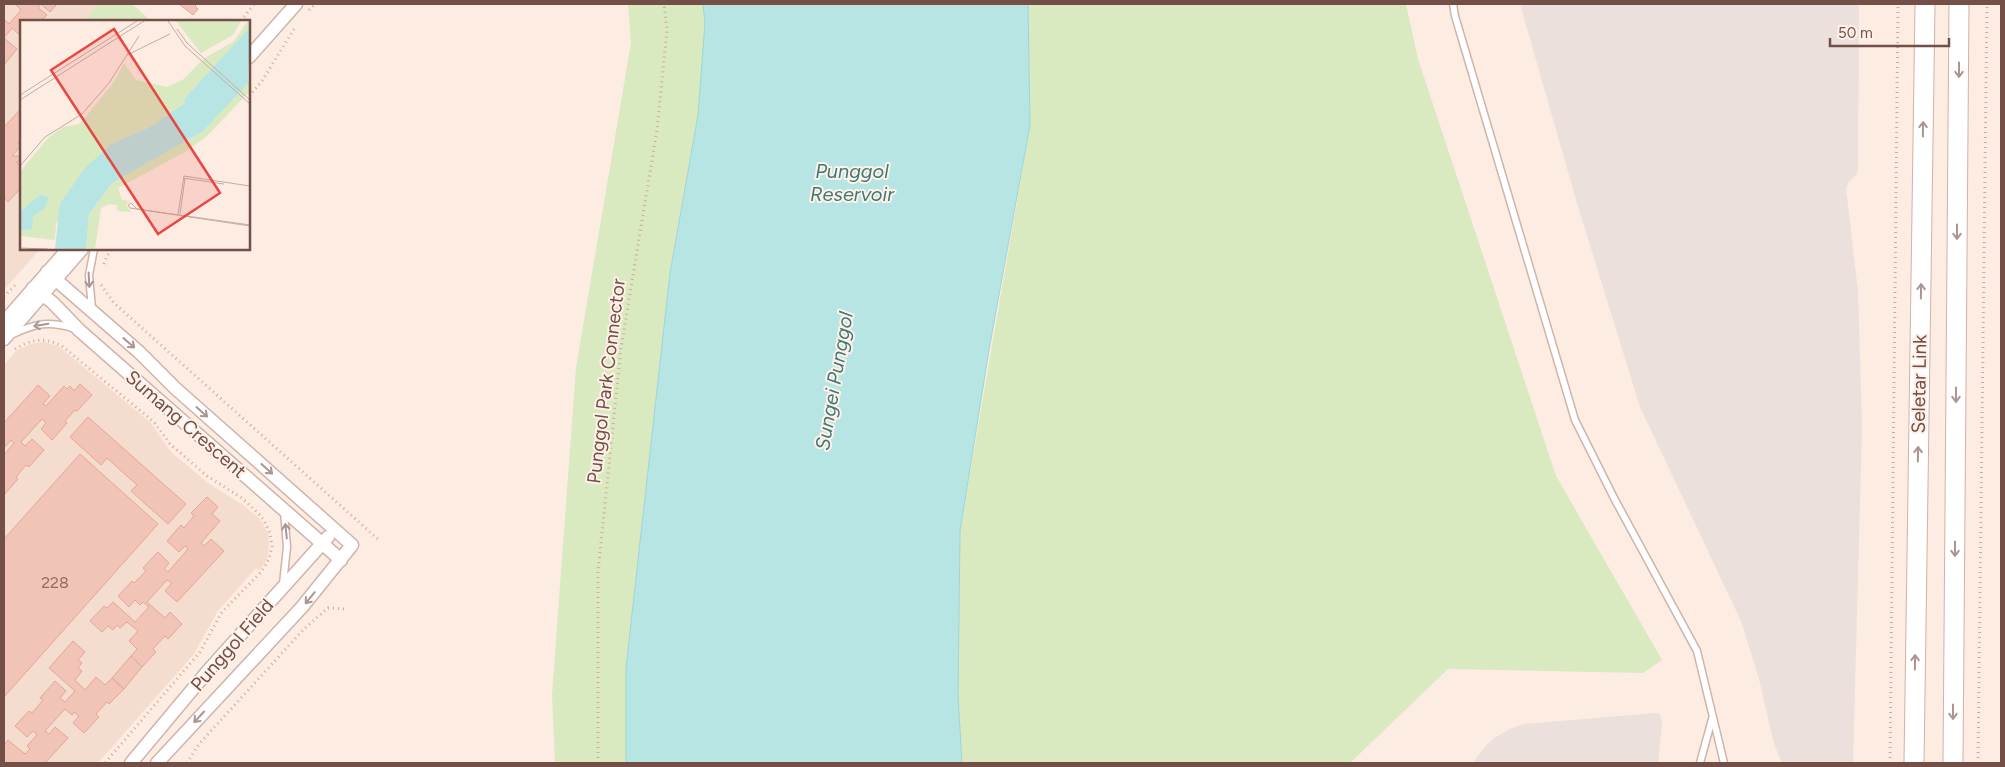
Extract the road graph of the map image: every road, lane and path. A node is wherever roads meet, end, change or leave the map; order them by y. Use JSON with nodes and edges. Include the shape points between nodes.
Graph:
{"nodes":[{"id":1,"x":254,"y":4,"type":"edge"},
{"id":2,"x":285,"y":4,"type":"edge"},
{"id":3,"x":296,"y":4,"type":"edge"},
{"id":4,"x":315,"y":4,"type":"edge"},
{"id":5,"x":664,"y":4,"type":"edge"},
{"id":6,"x":1453,"y":4,"type":"edge"},
{"id":7,"x":1898,"y":4,"type":"edge"},
{"id":8,"x":1925,"y":4,"type":"edge"},
{"id":9,"x":1959,"y":4,"type":"edge"},
{"id":10,"x":1987,"y":4,"type":"edge"},
{"id":11,"x":304,"y":16,"type":"dead end"},
{"id":12,"x":242,"y":20,"type":"edge"},
{"id":13,"x":298,"y":22,"type":"dead end"},
{"id":14,"x":250,"y":44,"type":"edge"},
{"id":15,"x":250,"y":56,"type":"edge"},
{"id":16,"x":250,"y":95,"type":"edge"},
{"id":17,"x":67,"y":250,"type":"edge"},
{"id":18,"x":81,"y":250,"type":"edge"},
{"id":19,"x":94,"y":250,"type":"edge"},
{"id":20,"x":111,"y":250,"type":"edge"},
{"id":21,"x":101,"y":272,"type":"dead end"},
{"id":22,"x":52,"y":276,"type":"junction"},
{"id":23,"x":101,"y":279,"type":"dead end"},
{"id":24,"x":38,"y":291,"type":"junction"},
{"id":25,"x":92,"y":312,"type":"junction"},
{"id":26,"x":4,"y":322,"type":"edge"},
{"id":27,"x":79,"y":330,"type":"junction"},
{"id":28,"x":4,"y":338,"type":"edge"},
{"id":29,"x":11,"y":352,"type":"dead end"},
{"id":30,"x":284,"y":509,"type":"junction"},
{"id":31,"x":335,"y":530,"type":"junction"},
{"id":32,"x":380,"y":541,"type":"dead end"},
{"id":33,"x":322,"y":544,"type":"junction"},
{"id":34,"x":352,"y":545,"type":"joint"},
{"id":35,"x":340,"y":560,"type":"junction"},
{"id":36,"x":283,"y":587,"type":"junction"},
{"id":37,"x":346,"y":609,"type":"dead end"},
{"id":38,"x":1712,"y":718,"type":"junction"},
{"id":39,"x":105,"y":763,"type":"edge"},
{"id":40,"x":131,"y":763,"type":"edge"},
{"id":41,"x":157,"y":763,"type":"edge"},
{"id":42,"x":186,"y":763,"type":"edge"},
{"id":43,"x":598,"y":763,"type":"edge"},
{"id":44,"x":1700,"y":763,"type":"edge"},
{"id":45,"x":1724,"y":763,"type":"edge"},
{"id":46,"x":1890,"y":763,"type":"edge"},
{"id":47,"x":1914,"y":763,"type":"edge"},
{"id":48,"x":1953,"y":763,"type":"edge"},
{"id":49,"x":1978,"y":763,"type":"edge"}],
"edges":[{"from":1,"to":12,"type":"path"},
{"from":2,"to":14,"type":"street"},
{"from":3,"to":15,"type":"street"},
{"from":4,"to":11,"type":"path"},
{"from":5,"to":43,"type":"path","name":"Punggol Park Connector","via":[[667,29],[657,130],[621,348],[598,572]]},
{"from":6,"to":38,"type":"lane","via":[[1575,420],[1697,651]]},
{"from":7,"to":46,"type":"path"},
{"from":47,"to":8,"type":"main road","name":"Seletar Link","one_way":true},
{"from":9,"to":48,"type":"main road","name":"Seletar Link","one_way":true},
{"from":10,"to":49,"type":"path"},
{"from":13,"to":16,"type":"path"},
{"from":17,"to":22,"type":"street"},
{"from":18,"to":22,"type":"street"},
{"from":19,"to":25,"type":"lane","one_way":true,"via":[[88,275]]},
{"from":20,"to":21,"type":"path"},
{"from":22,"to":24,"type":"street"},
{"from":22,"to":25,"type":"street","name":"Sumang Crescent"},
{"from":23,"to":32,"type":"path","via":[[101,286],[114,303]]},
{"from":24,"to":26,"type":"street"},
{"from":24,"to":27,"type":"street","name":"Sumang Crescent"},
{"from":24,"to":28,"type":"street"},
{"from":25,"to":31,"type":"street","name":"Sumang Crescent","one_way":true},
{"from":27,"to":28,"type":"lane","one_way":true,"via":[[56,323],[26,328]]},
{"from":27,"to":30,"type":"street","name":"Sumang Crescent"},
{"from":29,"to":39,"type":"path","via":[[30,341],[44,339],[62,346],[154,422],[170,444],[207,476],[242,498],[261,516],[270,533],[272,546],[262,570],[222,612],[200,652]]},
{"from":30,"to":33,"type":"street","name":"Sumang Crescent"},
{"from":36,"to":30,"type":"lane","one_way":true,"via":[[287,547]]},
{"from":31,"to":33,"type":"street","name":"Punggol Field"},
{"from":31,"to":34,"type":"street","name":"Sumang Crescent"},
{"from":33,"to":35,"type":"street","name":"Sumang Crescent"},
{"from":33,"to":36,"type":"street","name":"Punggol Field"},
{"from":34,"to":35,"type":"street","name":"Punggol Field"},
{"from":35,"to":41,"type":"street","name":"Punggol Field","one_way":true,"via":[[302,607]]},
{"from":36,"to":40,"type":"street","name":"Punggol Field"},
{"from":37,"to":42,"type":"path","via":[[328,608],[304,630],[199,744]]},
{"from":38,"to":44,"type":"lane"},
{"from":38,"to":45,"type":"lane"}]}
